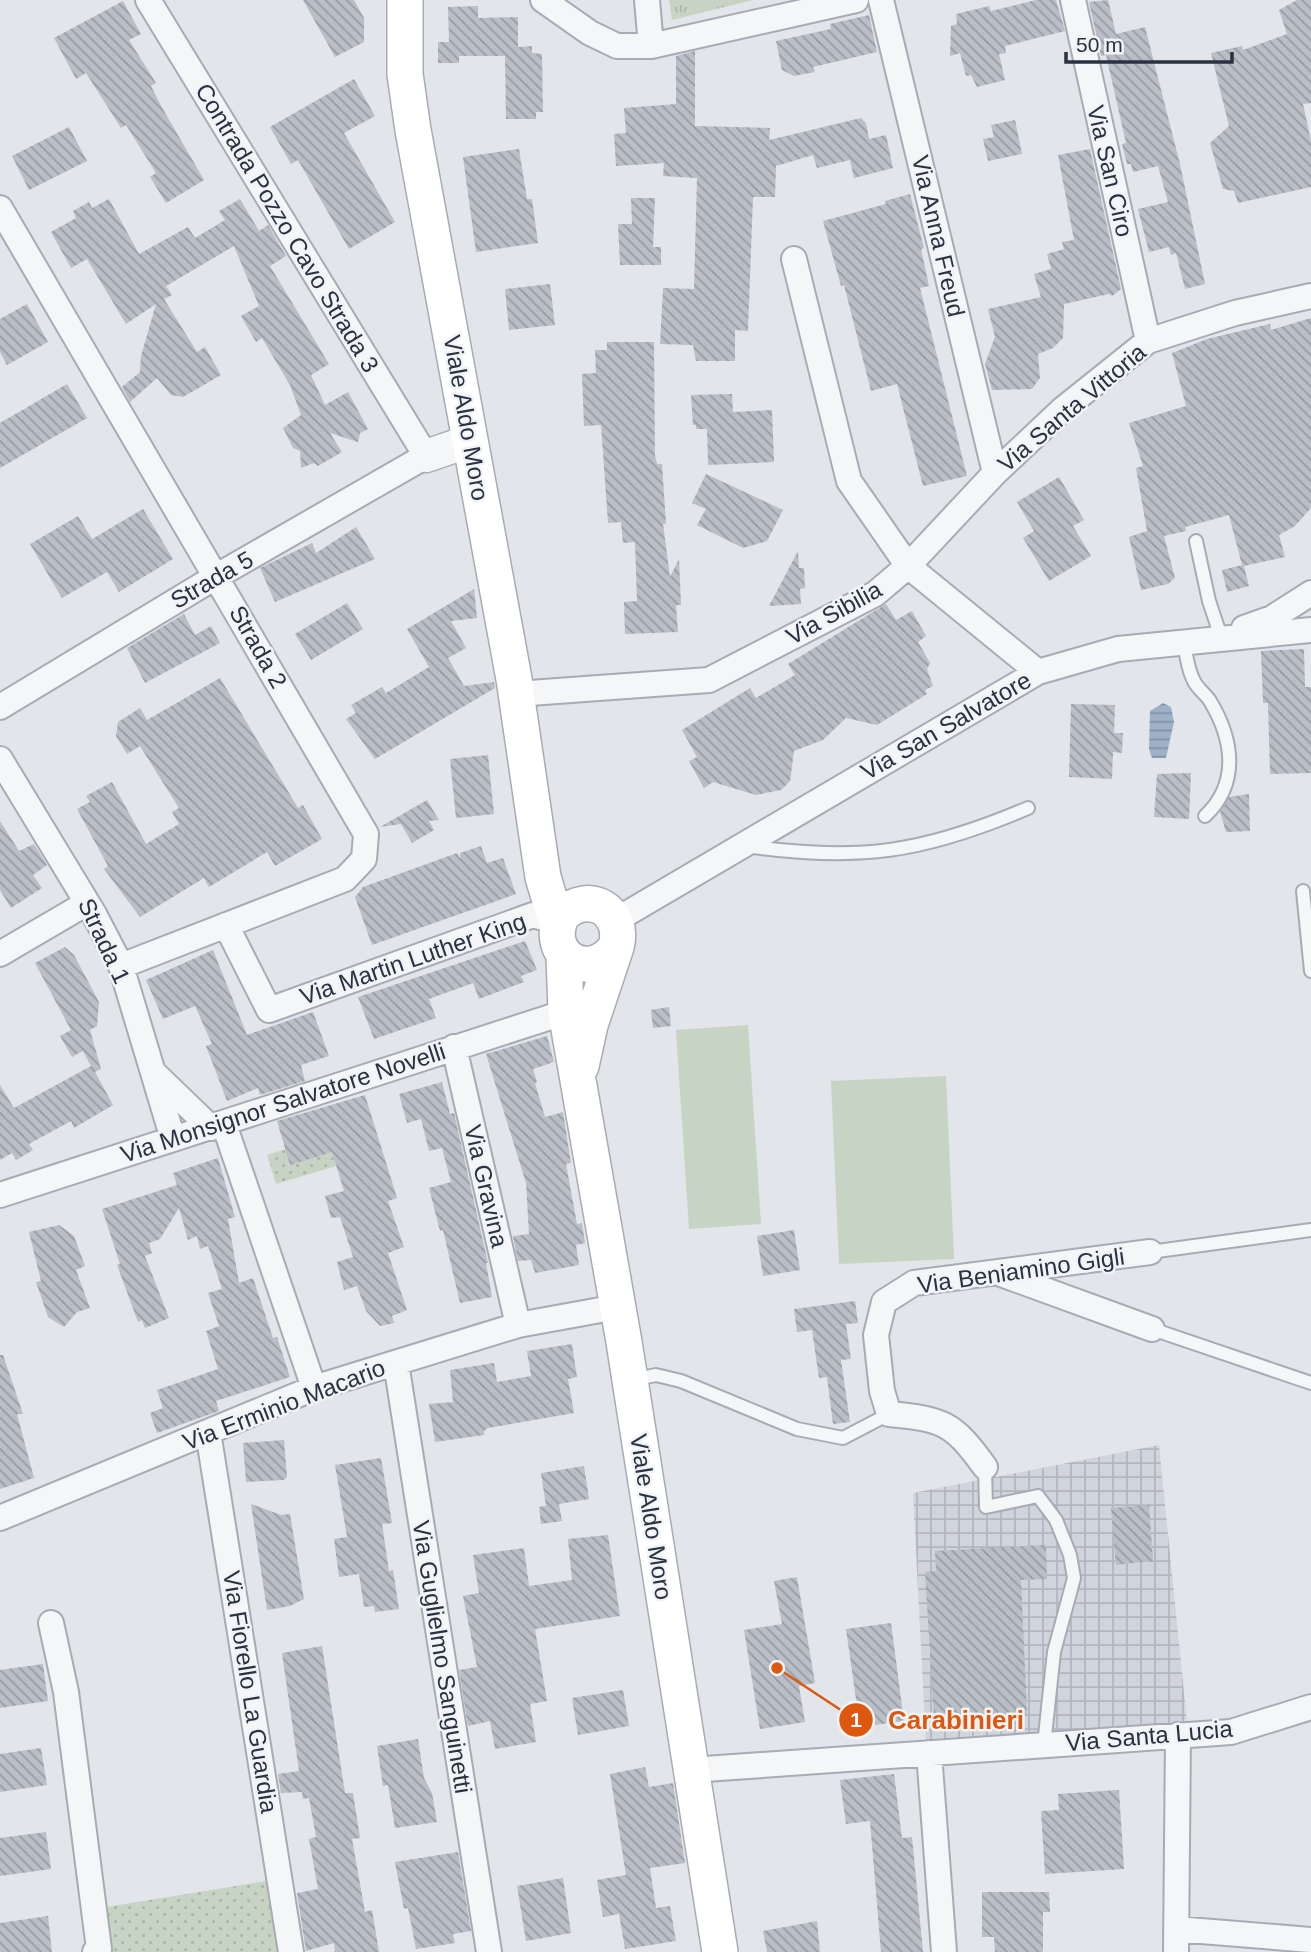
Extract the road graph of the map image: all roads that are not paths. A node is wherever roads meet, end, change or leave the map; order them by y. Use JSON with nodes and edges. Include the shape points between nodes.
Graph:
{"nodes":[{"id":1,"x":148,"y":0,"type":"edge"},
{"id":2,"x":405,"y":0,"type":"edge"},
{"id":3,"x":543,"y":0,"type":"edge"},
{"id":4,"x":647,"y":0,"type":"edge"},
{"id":5,"x":856,"y":0,"type":"edge"},
{"id":6,"x":881,"y":0,"type":"edge"},
{"id":7,"x":1073,"y":0,"type":"edge"},
{"id":8,"x":821,"y":3,"type":"edge"},
{"id":9,"x":652,"y":46,"type":"junction"},
{"id":10,"x":0,"y":208,"type":"edge"},
{"id":11,"x":794,"y":259,"type":"dead end"},
{"id":12,"x":1311,"y":296,"type":"edge"},
{"id":13,"x":1148,"y":341,"type":"junction"},
{"id":14,"x":470,"y":441,"type":"junction"},
{"id":15,"x":426,"y":456,"type":"junction"},
{"id":16,"x":995,"y":473,"type":"junction"},
{"id":17,"x":1196,"y":541,"type":"dead end"},
{"id":18,"x":908,"y":566,"type":"junction"},
{"id":19,"x":217,"y":576,"type":"junction"},
{"id":20,"x":1311,"y":593,"type":"edge"},
{"id":21,"x":1311,"y":630,"type":"edge"},
{"id":22,"x":1221,"y":637,"type":"junction"},
{"id":23,"x":1184,"y":641,"type":"junction"},
{"id":24,"x":1038,"y":673,"type":"junction"},
{"id":25,"x":516,"y":694,"type":"junction"},
{"id":26,"x":0,"y":707,"type":"edge"},
{"id":27,"x":0,"y":759,"type":"edge"},
{"id":28,"x":1028,"y":807,"type":"dead end"},
{"id":29,"x":1205,"y":817,"type":"dead end"},
{"id":30,"x":537,"y":835,"type":"junction"},
{"id":31,"x":742,"y":846,"type":"junction"},
{"id":32,"x":1303,"y":891,"type":"dead end"},
{"id":33,"x":87,"y":902,"type":"junction"},
{"id":34,"x":607,"y":923,"type":"junction"},
{"id":35,"x":226,"y":925,"type":"junction"},
{"id":36,"x":560,"y":934,"type":"junction"},
{"id":37,"x":0,"y":954,"type":"edge"},
{"id":38,"x":121,"y":966,"type":"junction"},
{"id":39,"x":1311,"y":971,"type":"edge"},
{"id":40,"x":566,"y":1012,"type":"junction"},
{"id":41,"x":454,"y":1047,"type":"junction"},
{"id":42,"x":152,"y":1071,"type":"junction"},
{"id":43,"x":578,"y":1083,"type":"junction"},
{"id":44,"x":217,"y":1126,"type":"junction"},
{"id":45,"x":173,"y":1139,"type":"junction"},
{"id":46,"x":0,"y":1195,"type":"edge"},
{"id":47,"x":1311,"y":1230,"type":"edge"},
{"id":48,"x":1150,"y":1252,"type":"joint"},
{"id":49,"x":997,"y":1273,"type":"junction"},
{"id":50,"x":617,"y":1307,"type":"junction"},
{"id":51,"x":518,"y":1325,"type":"junction"},
{"id":52,"x":1152,"y":1329,"type":"joint"},
{"id":53,"x":396,"y":1363,"type":"junction"},
{"id":54,"x":630,"y":1380,"type":"junction"},
{"id":55,"x":1311,"y":1383,"type":"edge"},
{"id":56,"x":314,"y":1388,"type":"junction"},
{"id":57,"x":890,"y":1414,"type":"junction"},
{"id":58,"x":208,"y":1432,"type":"junction"},
{"id":59,"x":985,"y":1467,"type":"joint"},
{"id":60,"x":0,"y":1518,"type":"edge"},
{"id":61,"x":51,"y":1623,"type":"dead end"},
{"id":62,"x":1311,"y":1707,"type":"edge"},
{"id":63,"x":1178,"y":1735,"type":"junction"},
{"id":64,"x":1044,"y":1745,"type":"junction"},
{"id":65,"x":929,"y":1753,"type":"junction"},
{"id":66,"x":691,"y":1770,"type":"junction"},
{"id":67,"x":1176,"y":1940,"type":"edge"},
{"id":68,"x":1311,"y":1940,"type":"edge"},
{"id":69,"x":95,"y":1952,"type":"edge"},
{"id":70,"x":291,"y":1952,"type":"edge"},
{"id":71,"x":489,"y":1952,"type":"edge"},
{"id":72,"x":720,"y":1952,"type":"edge"},
{"id":73,"x":944,"y":1952,"type":"edge"}],
"edges":[{"from":1,"to":15,"type":"street","name":"Contrada Pozzo Cavo Strada 3"},
{"from":2,"to":14,"type":"main road","name":"Viale Aldo Moro","via":[[405,74],[413,130]]},
{"from":3,"to":9,"type":"street","via":[[617,46]]},
{"from":4,"to":9,"type":"street"},
{"from":5,"to":8,"type":"street"},
{"from":6,"to":16,"type":"street","name":"Via Anna Freud"},
{"from":7,"to":13,"type":"street","name":"Via San Ciro"},
{"from":8,"to":9,"type":"street"},
{"from":10,"to":19,"type":"street","name":"Strada 2"},
{"from":11,"to":18,"type":"street","name":"Via Sibilia","via":[[849,481]]},
{"from":12,"to":13,"type":"street","name":"Via Santa Vittoria","via":[[1235,313]]},
{"from":13,"to":16,"type":"street","name":"Via Santa Vittoria","via":[[1063,409]]},
{"from":14,"to":15,"type":"street"},
{"from":14,"to":25,"type":"main road","name":"Viale Aldo Moro"},
{"from":15,"to":19,"type":"street","name":"Strada 5"},
{"from":16,"to":18,"type":"street","name":"Via Santa Vittoria"},
{"from":17,"to":22,"type":"lane"},
{"from":18,"to":24,"type":"street"},
{"from":18,"to":25,"type":"street","name":"Via Sibilia","via":[[875,594],[709,680]]},
{"from":19,"to":26,"type":"street","name":"Strada 5"},
{"from":19,"to":35,"type":"street","name":"Strada 2","via":[[366,834],[363,859],[345,879]]},
{"from":20,"to":22,"type":"street","via":[[1272,618]]},
{"from":21,"to":22,"type":"street","name":"Via San Salvatore"},
{"from":22,"to":23,"type":"street","name":"Via San Salvatore"},
{"from":23,"to":24,"type":"street","name":"Via San Salvatore","via":[[1118,649]]},
{"from":23,"to":29,"type":"lane","via":[[1194,683],[1208,698],[1228,748],[1227,789]]},
{"from":24,"to":31,"type":"street","name":"Via San Salvatore"},
{"from":25,"to":30,"type":"main road","name":"Viale Aldo Moro"},
{"from":27,"to":33,"type":"street","name":"Strada 1"},
{"from":28,"to":31,"type":"lane","via":[[974,831],[871,854],[826,856]]},
{"from":30,"to":34,"type":"main road","name":"Viale Aldo Moro","via":[[559,872]]},
{"from":30,"to":36,"type":"main road","name":"Viale Aldo Moro","via":[[543,877]]},
{"from":31,"to":34,"type":"street","name":"Via San Salvatore"},
{"from":32,"to":39,"type":"lane"},
{"from":33,"to":37,"type":"street"},
{"from":33,"to":38,"type":"street","name":"Strada 1"},
{"from":34,"to":36,"type":"main road","via":[[570,908]]},
{"from":34,"to":36,"type":"main road","via":[[610,956],[592,965],[572,961]]},
{"from":34,"to":43,"type":"main road","name":"Viale Aldo Moro"},
{"from":35,"to":36,"type":"street","name":"Via Martin Luther King","via":[[269,1010],[533,915]]},
{"from":35,"to":38,"type":"street","name":"Strada 2"},
{"from":36,"to":40,"type":"main road","name":"Viale Aldo Moro"},
{"from":38,"to":42,"type":"street","name":"Strada 1"},
{"from":40,"to":41,"type":"street","name":"Via Monsignor Salvatore Novelli"},
{"from":40,"to":43,"type":"main road","name":"Viale Aldo Moro"},
{"from":41,"to":44,"type":"street","name":"Via Monsignor Salvatore Novelli"},
{"from":41,"to":51,"type":"street","name":"Via Gravina"},
{"from":42,"to":44,"type":"street"},
{"from":42,"to":45,"type":"street","name":"Strada 1"},
{"from":43,"to":50,"type":"main road","name":"Viale Aldo Moro"},
{"from":44,"to":45,"type":"street","name":"Via Monsignor Salvatore Novelli"},
{"from":44,"to":56,"type":"street"},
{"from":45,"to":46,"type":"street","name":"Via Monsignor Salvatore Novelli"},
{"from":47,"to":48,"type":"lane"},
{"from":48,"to":49,"type":"street","name":"Via Beniamino Gigli"},
{"from":49,"to":52,"type":"street"},
{"from":49,"to":57,"type":"street","name":"Via Beniamino Gigli","via":[[914,1283],[884,1302],[876,1335],[882,1391]]},
{"from":50,"to":51,"type":"street","name":"Via Erminio Macario"},
{"from":50,"to":54,"type":"main road","name":"Viale Aldo Moro"},
{"from":51,"to":53,"type":"street","name":"Via Erminio Macario"},
{"from":52,"to":55,"type":"lane"},
{"from":53,"to":56,"type":"street","name":"Via Erminio Macario"},
{"from":53,"to":71,"type":"street","name":"Via Guglielmo Sanguinetti"},
{"from":54,"to":57,"type":"lane","via":[[656,1375],[681,1381],[797,1429],[843,1438]]},
{"from":54,"to":66,"type":"main road","name":"Viale Aldo Moro"},
{"from":56,"to":58,"type":"street","name":"Via Erminio Macario"},
{"from":57,"to":59,"type":"street","via":[[943,1422],[962,1434]]},
{"from":58,"to":60,"type":"street","name":"Via Erminio Macario"},
{"from":58,"to":70,"type":"street","name":"Via Fiorello La Guardia"},
{"from":59,"to":64,"type":"lane","via":[[986,1507],[1038,1496],[1056,1520],[1070,1555],[1074,1578],[1054,1652]]},
{"from":61,"to":69,"type":"street","via":[[66,1692],[99,1949]]},
{"from":62,"to":63,"type":"street","name":"Via Santa Lucia","via":[[1231,1732]]},
{"from":63,"to":64,"type":"street","name":"Via Santa Lucia"},
{"from":63,"to":67,"type":"street"},
{"from":64,"to":65,"type":"street","name":"Via Santa Lucia"},
{"from":65,"to":66,"type":"street","name":"Via Santa Lucia"},
{"from":65,"to":73,"type":"street"},
{"from":66,"to":72,"type":"main road","name":"Viale Aldo Moro"},
{"from":67,"to":68,"type":"street"}]}
